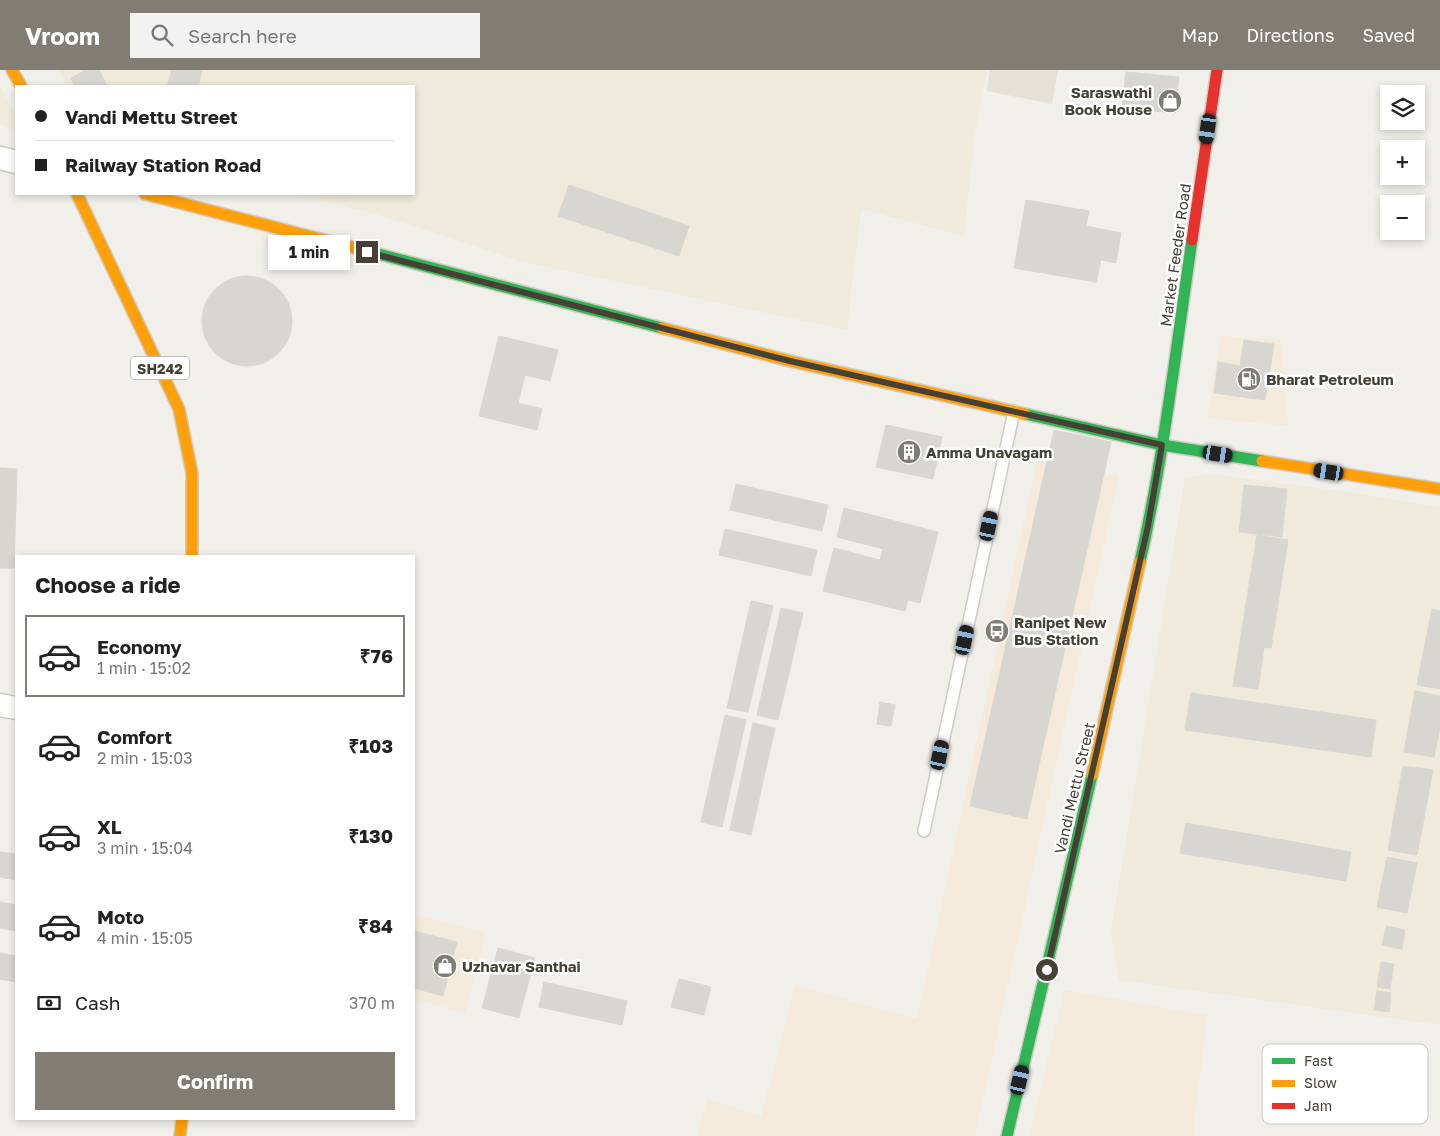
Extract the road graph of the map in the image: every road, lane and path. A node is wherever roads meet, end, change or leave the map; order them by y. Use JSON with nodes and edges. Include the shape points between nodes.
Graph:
{"nodes":[{"id":1,"x":12,"y":70,"type":"edge"},
{"id":2,"x":1217,"y":70,"type":"edge"},
{"id":3,"x":20,"y":85,"type":"edge"},
{"id":4,"x":0,"y":158,"type":"edge"},
{"id":5,"x":15,"y":162,"type":"edge"},
{"id":6,"x":77,"y":195,"type":"edge"},
{"id":7,"x":150,"y":195,"type":"edge"},
{"id":8,"x":1014,"y":411,"type":"junction"},
{"id":9,"x":1162,"y":445,"type":"junction"},
{"id":10,"x":1440,"y":489,"type":"edge"},
{"id":11,"x":192,"y":555,"type":"edge"},
{"id":12,"x":0,"y":705,"type":"edge"},
{"id":13,"x":15,"y":708,"type":"edge"},
{"id":14,"x":924,"y":831,"type":"dead end"},
{"id":15,"x":182,"y":1120,"type":"edge"},
{"id":16,"x":180,"y":1136,"type":"edge"},
{"id":17,"x":1007,"y":1136,"type":"edge"}],
"edges":[{"from":1,"to":3,"type":"street"},
{"from":2,"to":9,"type":"street","name":"Market Feeder Road"},
{"from":4,"to":5,"type":"street"},
{"from":6,"to":11,"type":"street","number":"SH242","via":[[179,409],[192,473]]},
{"from":7,"to":8,"type":"street","via":[[790,361]]},
{"from":8,"to":9,"type":"street"},
{"from":8,"to":14,"type":"lane"},
{"from":9,"to":10,"type":"street"},
{"from":9,"to":17,"type":"street","name":"Vandi Mettu Street","via":[[1148,526]]},
{"from":12,"to":13,"type":"street"},
{"from":15,"to":16,"type":"street"}]}
